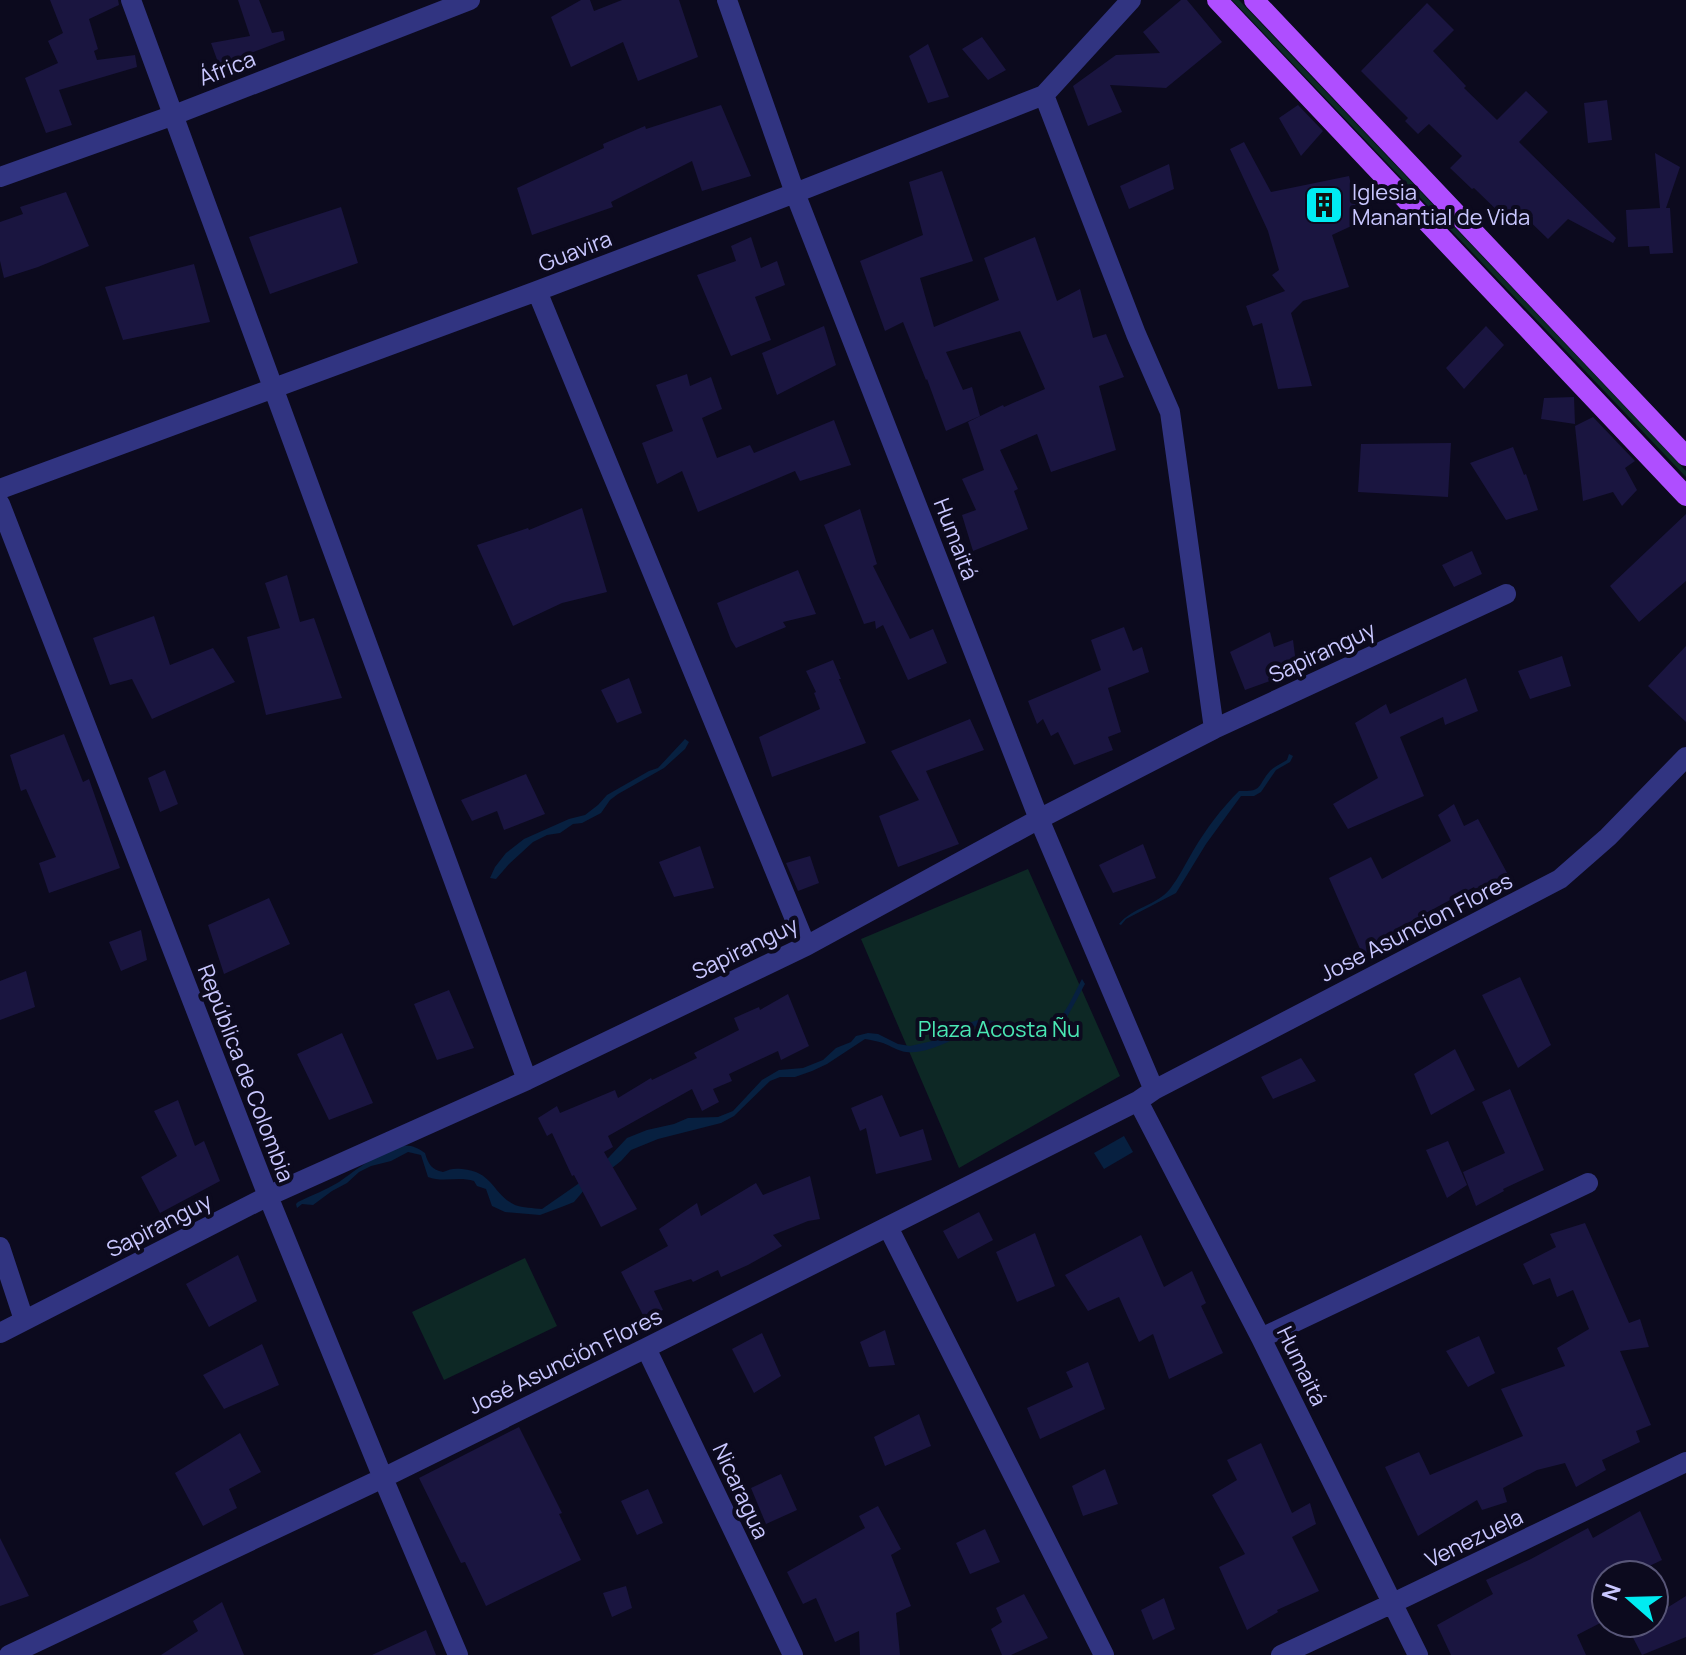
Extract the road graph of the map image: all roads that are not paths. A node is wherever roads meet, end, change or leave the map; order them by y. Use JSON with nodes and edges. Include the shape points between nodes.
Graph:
{"nodes":[{"id":1,"x":131,"y":0,"type":"edge"},
{"id":2,"x":470,"y":0,"type":"edge"},
{"id":3,"x":727,"y":0,"type":"edge"},
{"id":4,"x":1131,"y":0,"type":"edge"},
{"id":5,"x":1217,"y":0,"type":"edge"},
{"id":6,"x":1254,"y":0,"type":"edge"},
{"id":7,"x":1044,"y":95,"type":"junction"},
{"id":8,"x":174,"y":115,"type":"junction"},
{"id":9,"x":0,"y":177,"type":"edge"},
{"id":10,"x":795,"y":193,"type":"junction"},
{"id":11,"x":537,"y":291,"type":"junction"},
{"id":12,"x":274,"y":388,"type":"junction"},
{"id":13,"x":1686,"y":456,"type":"edge"},
{"id":14,"x":0,"y":489,"type":"edge"},
{"id":15,"x":1686,"y":496,"type":"edge"},
{"id":16,"x":0,"y":504,"type":"edge"},
{"id":17,"x":1506,"y":594,"type":"dead end"},
{"id":18,"x":1214,"y":729,"type":"junction"},
{"id":19,"x":1686,"y":757,"type":"edge"},
{"id":20,"x":1039,"y":819,"type":"junction"},
{"id":21,"x":806,"y":946,"type":"junction"},
{"id":22,"x":527,"y":1080,"type":"junction"},
{"id":23,"x":1146,"y":1096,"type":"junction"},
{"id":24,"x":1588,"y":1183,"type":"dead end"},
{"id":25,"x":268,"y":1196,"type":"junction"},
{"id":26,"x":888,"y":1227,"type":"junction"},
{"id":27,"x":0,"y":1247,"type":"edge"},
{"id":28,"x":24,"y":1320,"type":"junction"},
{"id":29,"x":0,"y":1333,"type":"edge"},
{"id":30,"x":1261,"y":1338,"type":"junction"},
{"id":31,"x":646,"y":1348,"type":"junction"},
{"id":32,"x":1686,"y":1462,"type":"edge"},
{"id":33,"x":383,"y":1478,"type":"junction"},
{"id":34,"x":1393,"y":1603,"type":"junction"},
{"id":35,"x":9,"y":1655,"type":"edge"},
{"id":36,"x":458,"y":1655,"type":"edge"},
{"id":37,"x":793,"y":1655,"type":"edge"},
{"id":38,"x":1104,"y":1655,"type":"edge"},
{"id":39,"x":1281,"y":1655,"type":"edge"},
{"id":40,"x":1418,"y":1655,"type":"edge"}],
"edges":[{"from":1,"to":8,"type":"street"},
{"from":2,"to":8,"type":"street","name":"África"},
{"from":3,"to":10,"type":"street","name":"Humaitá"},
{"from":4,"to":7,"type":"street","name":"Guavira"},
{"from":5,"to":15,"type":"main road"},
{"from":6,"to":13,"type":"main road"},
{"from":7,"to":10,"type":"street","name":"Guavira"},
{"from":7,"to":18,"type":"street","via":[[1170,412]]},
{"from":8,"to":9,"type":"street","name":"África"},
{"from":8,"to":12,"type":"street"},
{"from":10,"to":11,"type":"street","name":"Guavira"},
{"from":10,"to":20,"type":"street","name":"Humaitá"},
{"from":11,"to":12,"type":"street","name":"Guavira"},
{"from":11,"to":21,"type":"street"},
{"from":12,"to":14,"type":"street","name":"Guavira"},
{"from":12,"to":22,"type":"street"},
{"from":16,"to":25,"type":"street","name":"República de Colombia"},
{"from":17,"to":18,"type":"street","name":"Sapiranguy"},
{"from":18,"to":20,"type":"street","name":"Sapiranguy"},
{"from":19,"to":23,"type":"street","name":"Jose Asuncion Flores","via":[[1560,879]]},
{"from":20,"to":21,"type":"street","name":"Sapiranguy"},
{"from":20,"to":23,"type":"street","name":"Humaitá"},
{"from":21,"to":22,"type":"street","name":"Sapiranguy"},
{"from":22,"to":25,"type":"street","name":"Sapiranguy"},
{"from":23,"to":26,"type":"street","name":"José Asunción Flores"},
{"from":23,"to":30,"type":"street","name":"Humaitá"},
{"from":24,"to":30,"type":"street"},
{"from":25,"to":28,"type":"street","name":"Sapiranguy"},
{"from":25,"to":33,"type":"street","name":"República de Colombia"},
{"from":26,"to":31,"type":"street","name":"José Asunción Flores"},
{"from":26,"to":38,"type":"street"},
{"from":27,"to":28,"type":"street"},
{"from":28,"to":29,"type":"street","name":"Sapiranguy"},
{"from":30,"to":34,"type":"street","name":"Humaitá"},
{"from":31,"to":33,"type":"street","name":"José Asunción Flores"},
{"from":31,"to":37,"type":"street","name":"Nicaragua"},
{"from":32,"to":34,"type":"street","name":"Venezuela"},
{"from":33,"to":35,"type":"street","name":"José Asunción Flores"},
{"from":33,"to":36,"type":"street","name":"República de Colombia"},
{"from":34,"to":39,"type":"street","name":"Venezuela"},
{"from":34,"to":40,"type":"street","name":"Humaitá"}]}
